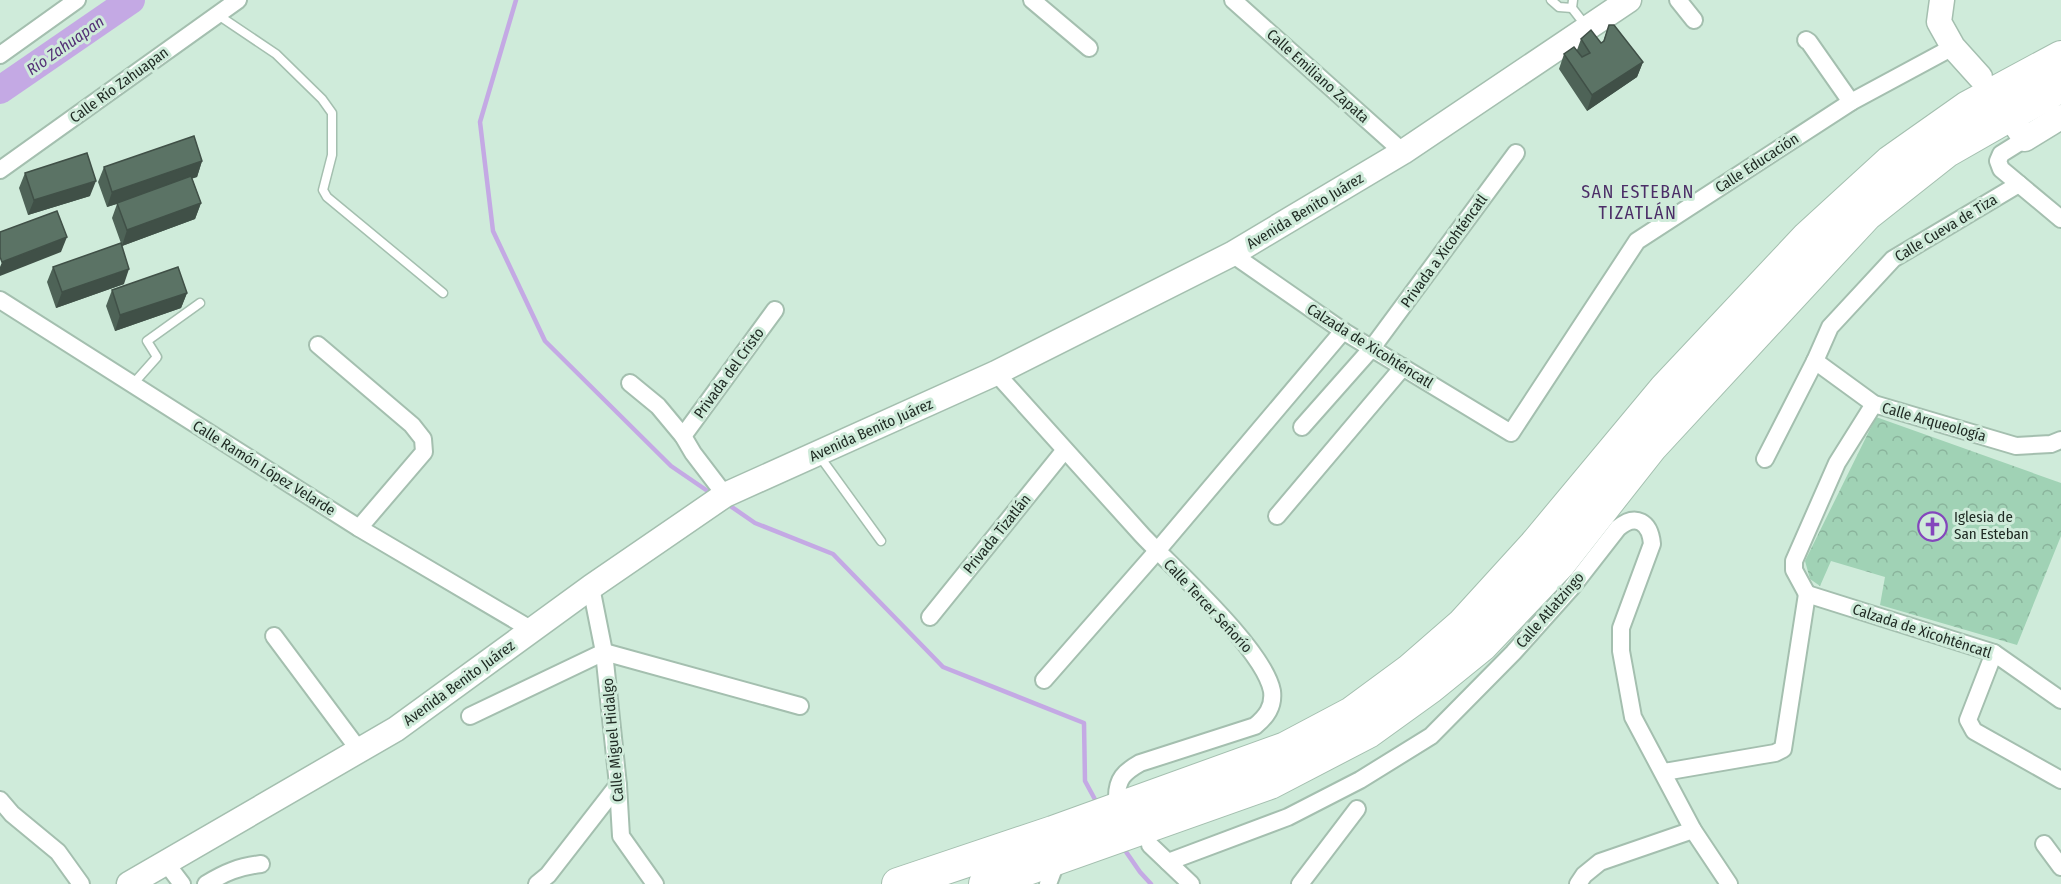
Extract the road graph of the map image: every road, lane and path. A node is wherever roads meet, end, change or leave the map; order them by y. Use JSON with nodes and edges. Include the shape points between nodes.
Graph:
{"nodes":[{"id":1,"x":76,"y":0,"type":"edge"},
{"id":2,"x":238,"y":0,"type":"edge"},
{"id":3,"x":1032,"y":0,"type":"edge"},
{"id":4,"x":1233,"y":0,"type":"edge"},
{"id":5,"x":1551,"y":0,"type":"edge"},
{"id":6,"x":1629,"y":0,"type":"edge"},
{"id":7,"x":1678,"y":0,"type":"edge"},
{"id":8,"x":1942,"y":0,"type":"edge"},
{"id":9,"x":1572,"y":4,"type":"edge"},
{"id":10,"x":218,"y":15,"type":"junction"},
{"id":11,"x":1694,"y":20,"type":"dead end"},
{"id":12,"x":1588,"y":29,"type":"junction"},
{"id":13,"x":1806,"y":40,"type":"dead end"},
{"id":14,"x":1953,"y":47,"type":"junction"},
{"id":15,"x":1089,"y":48,"type":"dead end"},
{"id":16,"x":0,"y":55,"type":"edge"},
{"id":17,"x":2061,"y":57,"type":"edge"},
{"id":18,"x":1980,"y":77,"type":"dead end"},
{"id":19,"x":2061,"y":86,"type":"edge"},
{"id":20,"x":1851,"y":102,"type":"junction"},
{"id":21,"x":2061,"y":117,"type":"edge"},
{"id":22,"x":2021,"y":133,"type":"joint"},
{"id":23,"x":1404,"y":152,"type":"junction"},
{"id":24,"x":1516,"y":153,"type":"dead end"},
{"id":25,"x":0,"y":170,"type":"edge"},
{"id":26,"x":2019,"y":184,"type":"junction"},
{"id":27,"x":2061,"y":219,"type":"edge"},
{"id":28,"x":1232,"y":254,"type":"junction"},
{"id":29,"x":443,"y":293,"type":"dead end"},
{"id":30,"x":0,"y":300,"type":"edge"},
{"id":31,"x":200,"y":303,"type":"dead end"},
{"id":32,"x":774,"y":310,"type":"dead end"},
{"id":33,"x":1343,"y":331,"type":"junction"},
{"id":34,"x":318,"y":345,"type":"dead end"},
{"id":35,"x":1372,"y":348,"type":"junction"},
{"id":36,"x":1815,"y":361,"type":"junction"},
{"id":37,"x":1403,"y":367,"type":"junction"},
{"id":38,"x":996,"y":373,"type":"junction"},
{"id":39,"x":630,"y":383,"type":"dead end"},
{"id":40,"x":133,"y":384,"type":"junction"},
{"id":41,"x":1874,"y":404,"type":"junction"},
{"id":42,"x":1302,"y":427,"type":"dead end"},
{"id":43,"x":1511,"y":432,"type":"joint"},
{"id":44,"x":683,"y":436,"type":"junction"},
{"id":45,"x":2061,"y":440,"type":"edge"},
{"id":46,"x":1065,"y":451,"type":"junction"},
{"id":47,"x":818,"y":454,"type":"junction"},
{"id":48,"x":1765,"y":459,"type":"dead end"},
{"id":49,"x":725,"y":495,"type":"junction"},
{"id":50,"x":1277,"y":516,"type":"dead end"},
{"id":51,"x":359,"y":528,"type":"junction"},
{"id":52,"x":881,"y":540,"type":"dead end"},
{"id":53,"x":1157,"y":551,"type":"junction"},
{"id":54,"x":591,"y":587,"type":"junction"},
{"id":55,"x":1807,"y":594,"type":"junction"},
{"id":56,"x":930,"y":617,"type":"dead end"},
{"id":57,"x":532,"y":630,"type":"junction"},
{"id":58,"x":274,"y":636,"type":"dead end"},
{"id":59,"x":604,"y":652,"type":"junction"},
{"id":60,"x":1994,"y":653,"type":"junction"},
{"id":61,"x":1044,"y":680,"type":"dead end"},
{"id":62,"x":2061,"y":700,"type":"edge"},
{"id":63,"x":800,"y":706,"type":"dead end"},
{"id":64,"x":470,"y":716,"type":"dead end"},
{"id":65,"x":359,"y":750,"type":"junction"},
{"id":66,"x":1664,"y":772,"type":"junction"},
{"id":67,"x":2061,"y":780,"type":"edge"},
{"id":68,"x":618,"y":785,"type":"junction"},
{"id":69,"x":1117,"y":797,"type":"dead end"},
{"id":70,"x":0,"y":800,"type":"edge"},
{"id":71,"x":1358,"y":809,"type":"dead end"},
{"id":72,"x":1693,"y":830,"type":"junction"},
{"id":73,"x":2044,"y":844,"type":"dead end"},
{"id":74,"x":1150,"y":845,"type":"dead end"},
{"id":75,"x":1168,"y":862,"type":"junction"},
{"id":76,"x":166,"y":863,"type":"junction"},
{"id":77,"x":261,"y":864,"type":"dead end"},
{"id":78,"x":2061,"y":867,"type":"edge"},
{"id":79,"x":1053,"y":872,"type":"edge"},
{"id":80,"x":81,"y":884,"type":"edge"},
{"id":81,"x":129,"y":884,"type":"edge"},
{"id":82,"x":182,"y":884,"type":"edge"},
{"id":83,"x":206,"y":884,"type":"edge"},
{"id":84,"x":537,"y":884,"type":"edge"},
{"id":85,"x":655,"y":884,"type":"edge"},
{"id":86,"x":898,"y":884,"type":"edge"},
{"id":87,"x":985,"y":884,"type":"edge"},
{"id":88,"x":1191,"y":884,"type":"edge"},
{"id":89,"x":1300,"y":884,"type":"edge"},
{"id":90,"x":1578,"y":884,"type":"edge"},
{"id":91,"x":1729,"y":884,"type":"edge"}],
"edges":[{"from":1,"to":16,"type":"street"},
{"from":2,"to":10,"type":"street","name":"Calle Río Zahuapan"},
{"from":3,"to":15,"type":"street"},
{"from":4,"to":23,"type":"street","name":"Calle Emiliano Zapata"},
{"from":5,"to":9,"type":"lane","via":[[1559,8]]},
{"from":6,"to":12,"type":"main road","name":"Avenida Benito Juárez"},
{"from":7,"to":11,"type":"street"},
{"from":8,"to":14,"type":"main road","via":[[1939,22]]},
{"from":9,"to":12,"type":"lane"},
{"from":10,"to":25,"type":"street","name":"Calle Río Zahuapan"},
{"from":10,"to":29,"type":"lane","via":[[276,54],[332,113],[332,155],[323,190],[327,197]]},
{"from":12,"to":23,"type":"main road","name":"Avenida Benito Juárez"},
{"from":13,"to":20,"type":"street"},
{"from":14,"to":18,"type":"main road"},
{"from":14,"to":20,"type":"street","name":"Calle Educación"},
{"from":17,"to":86,"type":"highway","via":[[1968,106],[1890,162],[1816,230],[1665,389],[1535,545],[1463,624],[1352,713],[1286,748]]},
{"from":19,"to":79,"type":"highway","via":[[1947,151],[1866,216],[1651,447],[1559,564],[1482,645],[1429,688],[1368,732],[1270,783]]},
{"from":20,"to":43,"type":"street","name":"Calle Educación","via":[[1637,240]]},
{"from":21,"to":22,"type":"main road"},
{"from":22,"to":26,"type":"street","via":[[1998,161]]},
{"from":23,"to":28,"type":"main road","name":"Avenida Benito Juárez"},
{"from":24,"to":35,"type":"street","name":"Privada a Xicohténcatl"},
{"from":26,"to":27,"type":"street"},
{"from":26,"to":36,"type":"street","name":"Calle Cueva de Tiza","via":[[1893,259],[1830,327]]},
{"from":28,"to":33,"type":"street","name":"Calzada de Xicohténcatl"},
{"from":28,"to":38,"type":"main road","name":"Avenida Benito Juárez"},
{"from":30,"to":40,"type":"street","name":"Calle Ramón López Velarde"},
{"from":31,"to":40,"type":"lane","via":[[147,341],[157,357]]},
{"from":32,"to":44,"type":"street","name":"Privada del Cristo"},
{"from":33,"to":35,"type":"street","name":"Calzada de Xicohténcatl"},
{"from":33,"to":53,"type":"street"},
{"from":34,"to":51,"type":"street","via":[[412,425],[423,439],[424,452]]},
{"from":35,"to":37,"type":"street","name":"Calzada de Xicohténcatl"},
{"from":35,"to":42,"type":"street","name":"Privada a Xicohténcatl"},
{"from":36,"to":41,"type":"street"},
{"from":36,"to":48,"type":"street","name":"Calle Cueva de Tiza"},
{"from":37,"to":43,"type":"street","name":"Calzada de Xicohténcatl"},
{"from":37,"to":50,"type":"street"},
{"from":38,"to":46,"type":"street","name":"Calle Tercer Señorío"},
{"from":38,"to":47,"type":"main road","name":"Avenida Benito Juárez"},
{"from":39,"to":44,"type":"street","name":"Privada del Cristo","via":[[658,406]]},
{"from":40,"to":51,"type":"street","name":"Calle Ramón López Velarde"},
{"from":41,"to":45,"type":"street","name":"Calle Arqueología","via":[[2016,446]]},
{"from":41,"to":55,"type":"street","name":"Calle Arqueología","via":[[1837,463],[1794,561],[1794,570]]},
{"from":44,"to":49,"type":"street","name":"Privada del Cristo"},
{"from":46,"to":53,"type":"street","name":"Calle Tercer Señorío"},
{"from":46,"to":56,"type":"street","name":"Privada Tizatlán"},
{"from":47,"to":49,"type":"main road","name":"Avenida Benito Juárez"},
{"from":47,"to":52,"type":"lane"},
{"from":49,"to":54,"type":"main road","name":"Avenida Benito Juárez"},
{"from":51,"to":57,"type":"street","name":"Calle Ramón López Velarde"},
{"from":53,"to":61,"type":"street"},
{"from":53,"to":69,"type":"street","name":"Calle Tercer Señorío","via":[[1257,659],[1272,692],[1271,706],[1266,717],[1242,732],[1128,770],[1120,778]]},
{"from":54,"to":57,"type":"main road","name":"Avenida Benito Juárez"},
{"from":54,"to":59,"type":"street","name":"Calle Miguel Hidalgo"},
{"from":55,"to":60,"type":"street","name":"Calzada de Xicohténcatl"},
{"from":55,"to":66,"type":"street","via":[[1784,749]]},
{"from":57,"to":65,"type":"main road","name":"Avenida Benito Juárez","via":[[396,729]]},
{"from":58,"to":65,"type":"street"},
{"from":59,"to":63,"type":"street"},
{"from":59,"to":64,"type":"street"},
{"from":59,"to":68,"type":"street","name":"Calle Miguel Hidalgo"},
{"from":60,"to":62,"type":"street","name":"Calzada de Xicohténcatl"},
{"from":60,"to":67,"type":"street","via":[[1968,720],[1974,731]]},
{"from":65,"to":76,"type":"main road","name":"Avenida Benito Juárez"},
{"from":66,"to":72,"type":"street","name":"Calle Atlatzingo"},
{"from":66,"to":75,"type":"street","name":"Calle Atlatzingo","via":[[1634,717],[1621,651],[1621,628],[1652,544],[1651,532],[1635,520],[1618,528],[1513,653],[1431,736],[1360,780],[1288,817]]},
{"from":68,"to":84,"type":"street"},
{"from":68,"to":85,"type":"street","name":"Calle Miguel Hidalgo","via":[[621,836]]},
{"from":70,"to":80,"type":"street","via":[[58,852]]},
{"from":71,"to":89,"type":"street"},
{"from":72,"to":90,"type":"street","via":[[1600,862]]},
{"from":72,"to":91,"type":"street","name":"Calle Atlatzingo"},
{"from":73,"to":78,"type":"street"},
{"from":74,"to":75,"type":"street"},
{"from":75,"to":88,"type":"street"},
{"from":76,"to":81,"type":"main road","name":"Avenida Benito Juárez"},
{"from":76,"to":82,"type":"street"},
{"from":77,"to":83,"type":"street","via":[[241,866]]},
{"from":79,"to":87,"type":"highway"}]}
